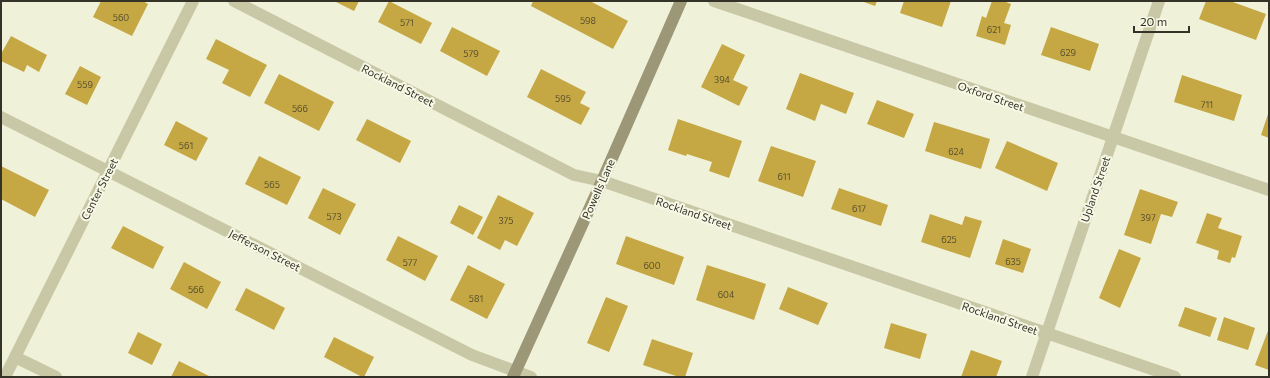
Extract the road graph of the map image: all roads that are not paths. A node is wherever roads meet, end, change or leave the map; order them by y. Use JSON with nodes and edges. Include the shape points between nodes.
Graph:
{"nodes":[{"id":1,"x":193,"y":1,"type":"edge"},
{"id":2,"x":234,"y":1,"type":"edge"},
{"id":3,"x":681,"y":1,"type":"edge"},
{"id":4,"x":714,"y":1,"type":"edge"},
{"id":5,"x":1159,"y":1,"type":"edge"},
{"id":6,"x":1,"y":117,"type":"edge"},
{"id":7,"x":1113,"y":137,"type":"junction"},
{"id":8,"x":108,"y":171,"type":"junction"},
{"id":9,"x":602,"y":181,"type":"junction"},
{"id":10,"x":1269,"y":190,"type":"edge"},
{"id":11,"x":1046,"y":334,"type":"junction"},
{"id":12,"x":16,"y":357,"type":"junction"},
{"id":13,"x":514,"y":374,"type":"edge"},
{"id":14,"x":5,"y":377,"type":"edge"},
{"id":15,"x":56,"y":377,"type":"edge"},
{"id":16,"x":531,"y":377,"type":"edge"},
{"id":17,"x":1032,"y":377,"type":"edge"},
{"id":18,"x":1175,"y":377,"type":"edge"}],
"edges":[{"from":1,"to":8,"type":"street","name":"Center Street"},
{"from":2,"to":9,"type":"street","name":"Rockland Street","via":[[574,175]]},
{"from":3,"to":9,"type":"street","name":"Powells Lane"},
{"from":4,"to":7,"type":"street","name":"Oxford Street"},
{"from":5,"to":7,"type":"street","name":"Upland Street"},
{"from":6,"to":8,"type":"street","name":"Jefferson Street"},
{"from":7,"to":10,"type":"street","name":"Oxford Street"},
{"from":7,"to":11,"type":"street","name":"Upland Street"},
{"from":8,"to":12,"type":"street","name":"Center Street"},
{"from":8,"to":13,"type":"street","name":"Jefferson Street"},
{"from":9,"to":11,"type":"street","name":"Rockland Street"},
{"from":9,"to":13,"type":"street","name":"Powells Lane"},
{"from":11,"to":17,"type":"street","name":"Upland Street"},
{"from":11,"to":18,"type":"street","name":"Rockland Street"},
{"from":12,"to":14,"type":"street","name":"Center Street"},
{"from":12,"to":15,"type":"street"},
{"from":13,"to":16,"type":"street","name":"Jefferson Street"}]}
